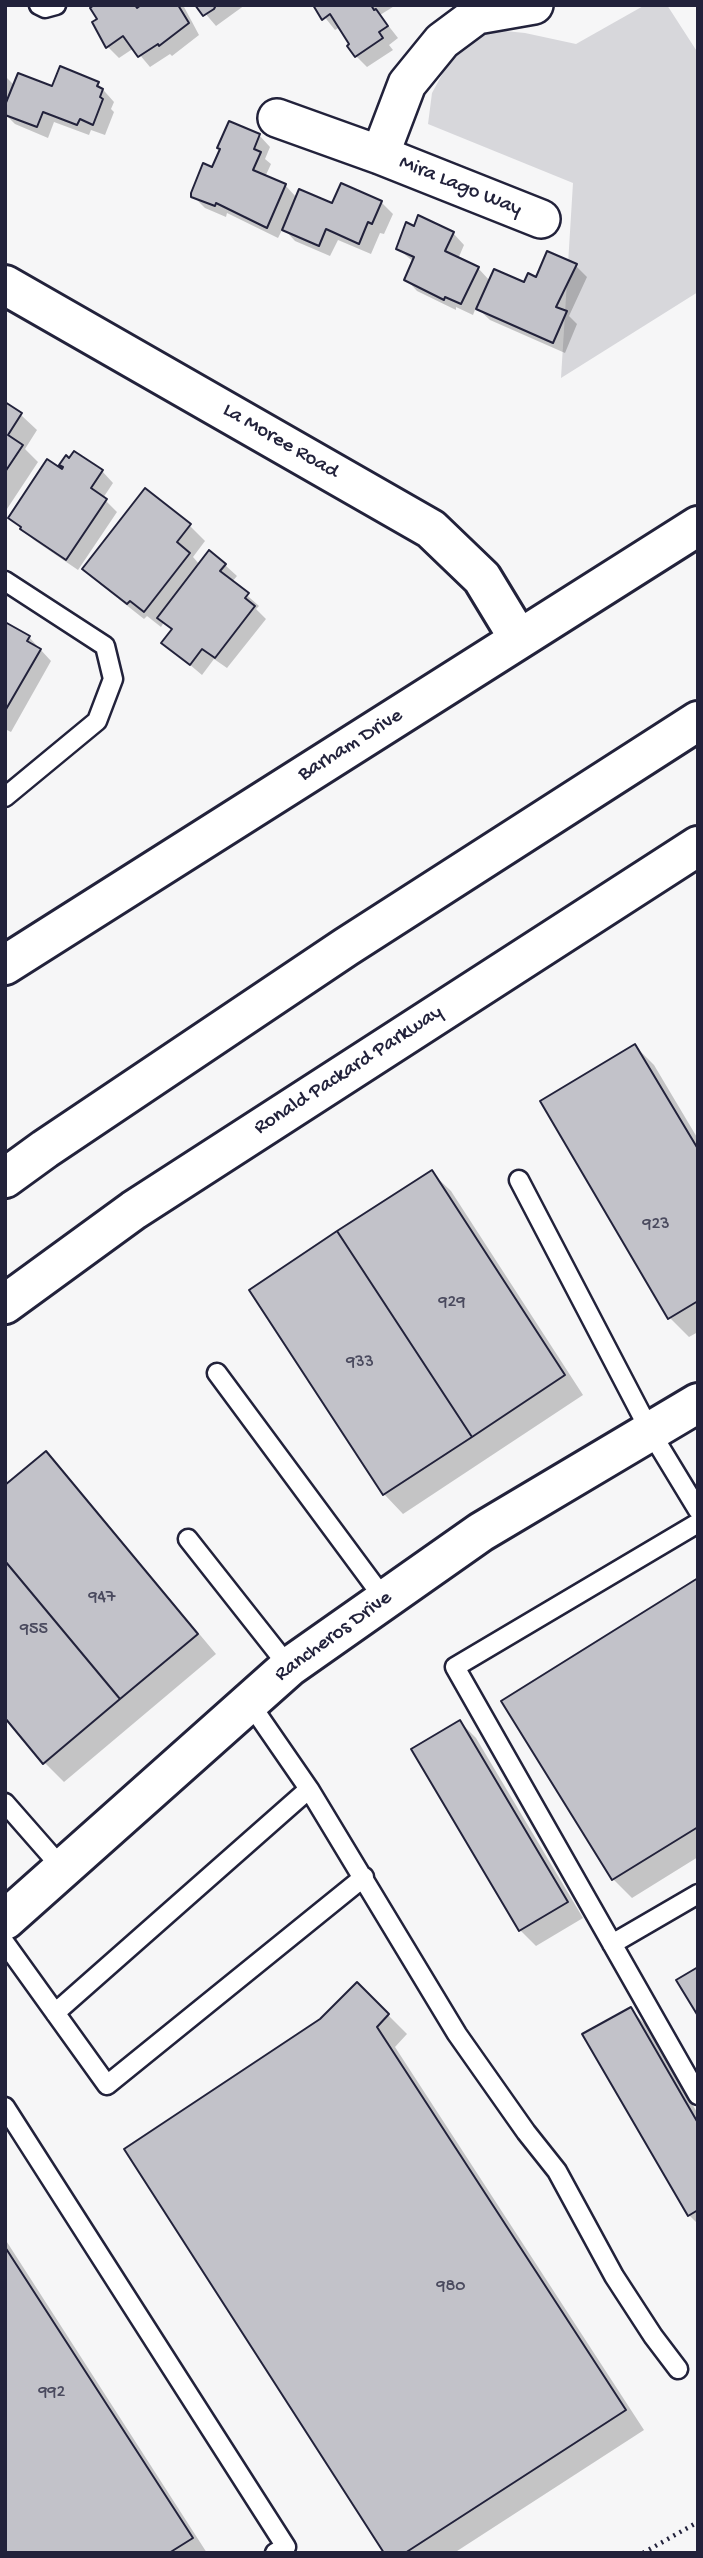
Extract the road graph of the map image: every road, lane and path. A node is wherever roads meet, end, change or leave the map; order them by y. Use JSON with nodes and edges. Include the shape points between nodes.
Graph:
{"nodes":[{"id":1,"x":39,"y":5,"type":"edge"},
{"id":2,"x":56,"y":5,"type":"edge"},
{"id":3,"x":534,"y":5,"type":"edge"},
{"id":4,"x":277,"y":118,"type":"dead end"},
{"id":5,"x":380,"y":155,"type":"junction"},
{"id":6,"x":541,"y":219,"type":"dead end"},
{"id":7,"x":5,"y":285,"type":"edge"},
{"id":8,"x":698,"y":526,"type":"edge"},
{"id":9,"x":5,"y":581,"type":"edge"},
{"id":10,"x":519,"y":639,"type":"junction"},
{"id":11,"x":698,"y":721,"type":"edge"},
{"id":12,"x":5,"y":797,"type":"edge"},
{"id":13,"x":698,"y":846,"type":"edge"},
{"id":14,"x":5,"y":965,"type":"edge"},
{"id":15,"x":5,"y":1178,"type":"edge"},
{"id":16,"x":519,"y":1180,"type":"dead end"},
{"id":17,"x":5,"y":1304,"type":"edge"},
{"id":18,"x":218,"y":1373,"type":"dead end"},
{"id":19,"x":698,"y":1403,"type":"edge"},
{"id":20,"x":650,"y":1431,"type":"junction"},
{"id":21,"x":698,"y":1510,"type":"edge"},
{"id":22,"x":698,"y":1523,"type":"edge"},
{"id":23,"x":188,"y":1539,"type":"dead end"},
{"id":24,"x":385,"y":1600,"type":"junction"},
{"id":25,"x":289,"y":1667,"type":"junction"},
{"id":26,"x":249,"y":1702,"type":"junction"},
{"id":27,"x":309,"y":1789,"type":"junction"},
{"id":28,"x":5,"y":1803,"type":"edge"},
{"id":29,"x":62,"y":1868,"type":"junction"},
{"id":30,"x":363,"y":1877,"type":"junction"},
{"id":31,"x":698,"y":1894,"type":"edge"},
{"id":32,"x":5,"y":1920,"type":"edge"},
{"id":33,"x":5,"y":1942,"type":"edge"},
{"id":34,"x":612,"y":1944,"type":"junction"},
{"id":35,"x":55,"y":2013,"type":"junction"},
{"id":36,"x":698,"y":2095,"type":"edge"},
{"id":37,"x":5,"y":2107,"type":"edge"},
{"id":38,"x":678,"y":2369,"type":"dead end"},
{"id":39,"x":698,"y":2522,"type":"edge"},
{"id":40,"x":275,"y":2553,"type":"edge"},
{"id":41,"x":643,"y":2553,"type":"edge"}],
"edges":[{"from":1,"to":2,"type":"lane"},
{"from":3,"to":5,"type":"street","name":"Mira Lago Way","via":[[477,15],[442,41],[407,84]]},
{"from":4,"to":5,"type":"street","name":"Mira Lago Way"},
{"from":5,"to":6,"type":"street","name":"Mira Lago Way"},
{"from":7,"to":10,"type":"main road","name":"La Moree Road","via":[[431,528],[482,578]]},
{"from":8,"to":10,"type":"main road","name":"Barham Drive"},
{"from":9,"to":12,"type":"lane","via":[[105,646],[113,679],[97,721]]},
{"from":10,"to":14,"type":"main road","name":"Barham Drive"},
{"from":11,"to":15,"type":"main road","via":[[346,947]]},
{"from":13,"to":17,"type":"main road","name":"Ronald Packard Parkway","via":[[134,1210]]},
{"from":16,"to":20,"type":"lane"},
{"from":18,"to":24,"type":"lane"},
{"from":19,"to":20,"type":"main road","name":"Rancheros Drive"},
{"from":20,"to":21,"type":"lane"},
{"from":20,"to":24,"type":"main road","name":"Rancheros Drive","via":[[481,1532]]},
{"from":22,"to":34,"type":"lane","via":[[455,1667]]},
{"from":23,"to":25,"type":"lane"},
{"from":24,"to":25,"type":"main road","name":"Rancheros Drive"},
{"from":25,"to":26,"type":"main road","name":"Rancheros Drive"},
{"from":26,"to":27,"type":"lane"},
{"from":26,"to":29,"type":"main road","name":"Rancheros Drive"},
{"from":27,"to":30,"type":"lane"},
{"from":27,"to":35,"type":"lane"},
{"from":28,"to":29,"type":"lane"},
{"from":29,"to":32,"type":"main road","name":"Rancheros Drive"},
{"from":30,"to":35,"type":"lane","via":[[107,2085]]},
{"from":30,"to":38,"type":"lane","via":[[457,2034],[557,2171],[614,2276]]},
{"from":31,"to":34,"type":"lane"},
{"from":33,"to":35,"type":"lane"},
{"from":34,"to":36,"type":"lane"},
{"from":37,"to":40,"type":"lane","via":[[286,2547]]},
{"from":39,"to":41,"type":"path"}]}
